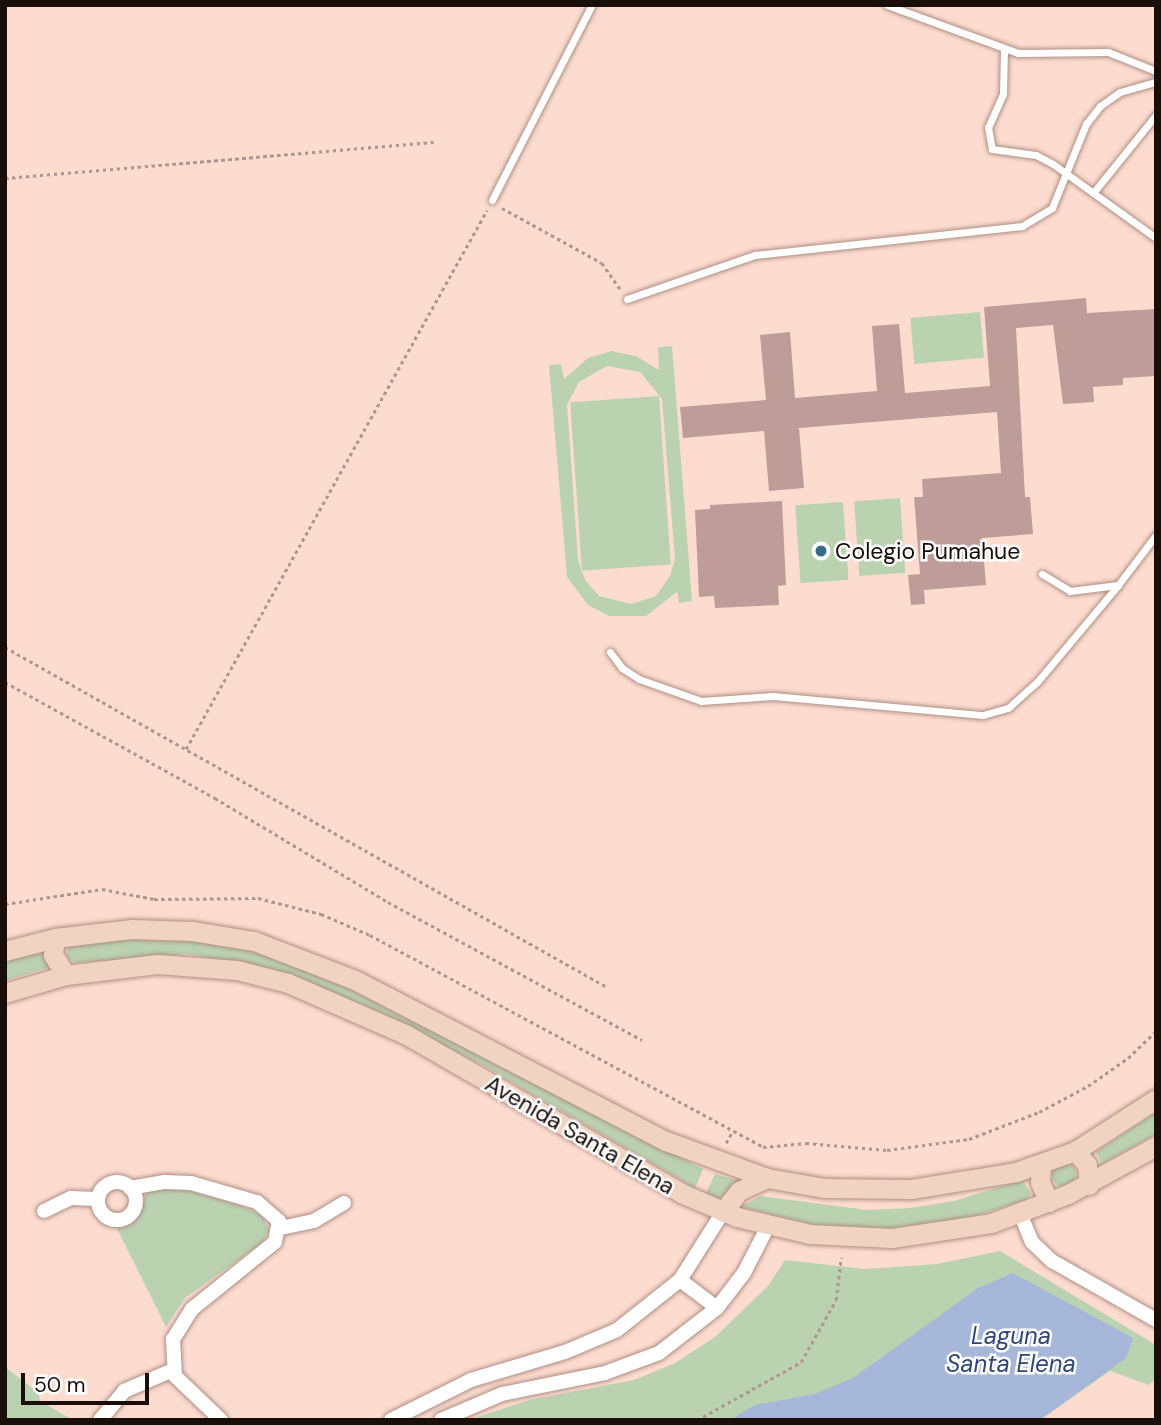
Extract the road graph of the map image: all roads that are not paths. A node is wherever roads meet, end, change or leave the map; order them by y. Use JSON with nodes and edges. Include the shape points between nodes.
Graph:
{"nodes":[{"id":1,"x":592,"y":5,"type":"edge"},
{"id":2,"x":887,"y":5,"type":"edge"},
{"id":3,"x":1004,"y":50,"type":"junction"},
{"id":4,"x":1156,"y":71,"type":"edge"},
{"id":5,"x":1156,"y":82,"type":"edge"},
{"id":6,"x":1156,"y":115,"type":"edge"},
{"id":7,"x":1067,"y":174,"type":"junction"},
{"id":8,"x":1093,"y":193,"type":"junction"},
{"id":9,"x":492,"y":200,"type":"road end"},
{"id":10,"x":1156,"y":238,"type":"edge"},
{"id":11,"x":626,"y":299,"type":"road end"},
{"id":12,"x":1156,"y":535,"type":"edge"},
{"id":13,"x":1042,"y":574,"type":"dead end"},
{"id":14,"x":1118,"y":584,"type":"junction"},
{"id":15,"x":610,"y":652,"type":"dead end"},
{"id":16,"x":55,"y":938,"type":"junction"},
{"id":17,"x":5,"y":951,"type":"edge"},
{"id":18,"x":66,"y":975,"type":"junction"},
{"id":19,"x":5,"y":993,"type":"edge"},
{"id":20,"x":1156,"y":1099,"type":"edge"},
{"id":21,"x":1156,"y":1146,"type":"edge"},
{"id":22,"x":1075,"y":1151,"type":"junction"},
{"id":23,"x":1041,"y":1165,"type":"junction"},
{"id":24,"x":767,"y":1178,"type":"junction"},
{"id":25,"x":1089,"y":1185,"type":"junction"},
{"id":26,"x":130,"y":1188,"type":"junction"},
{"id":27,"x":97,"y":1199,"type":"junction"},
{"id":28,"x":1049,"y":1202,"type":"junction"},
{"id":29,"x":344,"y":1203,"type":"dead end"},
{"id":30,"x":44,"y":1211,"type":"dead end"},
{"id":31,"x":723,"y":1212,"type":"junction"},
{"id":32,"x":1020,"y":1213,"type":"junction"},
{"id":33,"x":768,"y":1226,"type":"junction"},
{"id":34,"x":281,"y":1228,"type":"junction"},
{"id":35,"x":680,"y":1280,"type":"junction"},
{"id":36,"x":717,"y":1308,"type":"junction"},
{"id":37,"x":1156,"y":1320,"type":"edge"},
{"id":38,"x":173,"y":1370,"type":"junction"},
{"id":39,"x":100,"y":1420,"type":"edge"},
{"id":40,"x":221,"y":1420,"type":"edge"},
{"id":41,"x":391,"y":1420,"type":"edge"},
{"id":42,"x":441,"y":1420,"type":"edge"}],
"edges":[{"from":1,"to":9,"type":"lane"},
{"from":2,"to":3,"type":"lane"},
{"from":3,"to":4,"type":"lane","via":[[1108,52]]},
{"from":3,"to":7,"type":"lane","via":[[1003,94],[988,127],[987,142],[1003,154],[1036,155]]},
{"from":5,"to":7,"type":"lane","via":[[1120,92],[1100,106],[1086,124]]},
{"from":6,"to":8,"type":"lane"},
{"from":7,"to":8,"type":"lane"},
{"from":7,"to":11,"type":"lane","via":[[1052,208],[1022,226],[755,255]]},
{"from":8,"to":10,"type":"lane"},
{"from":12,"to":14,"type":"lane"},
{"from":13,"to":14,"type":"lane","via":[[1070,591]]},
{"from":14,"to":15,"type":"lane","via":[[1037,682],[1008,708],[983,715],[773,696],[701,701],[639,678],[622,668]]},
{"from":16,"to":17,"type":"street","name":"Avenida Santa Elena"},
{"from":16,"to":18,"type":"street","via":[[53,955]]},
{"from":16,"to":24,"type":"street","name":"Avenida Santa Elena","via":[[173,929],[222,934],[286,951],[355,980],[648,1133]]},
{"from":18,"to":19,"type":"street","name":"Avenida Santa Elena"},
{"from":18,"to":31,"type":"street","name":"Avenida Santa Elena","via":[[182,964],[237,970],[313,991],[405,1034],[681,1193]]},
{"from":20,"to":22,"type":"street","name":"Avenida Santa Elena"},
{"from":21,"to":25,"type":"street","name":"Avenida Santa Elena"},
{"from":22,"to":23,"type":"street","name":"Avenida Santa Elena"},
{"from":22,"to":25,"type":"street","via":[[1087,1165]]},
{"from":23,"to":24,"type":"street","name":"Avenida Santa Elena","via":[[991,1178],[911,1189],[825,1188]]},
{"from":23,"to":28,"type":"street","via":[[1040,1182]]},
{"from":24,"to":31,"type":"street","via":[[739,1191]]},
{"from":25,"to":28,"type":"street","name":"Avenida Santa Elena"},
{"from":26,"to":27,"type":"street","via":[[110,1183]]},
{"from":26,"to":27,"type":"street","via":[[135,1205],[125,1219],[108,1219]]},
{"from":26,"to":34,"type":"street","via":[[164,1182],[204,1186],[264,1205]]},
{"from":27,"to":30,"type":"street","via":[[71,1198]]},
{"from":28,"to":32,"type":"street","name":"Avenida Santa Elena"},
{"from":29,"to":34,"type":"street","via":[[314,1221]]},
{"from":31,"to":33,"type":"street","name":"Avenida Santa Elena"},
{"from":31,"to":35,"type":"street"},
{"from":32,"to":33,"type":"street","name":"Avenida Santa Elena","via":[[962,1230],[892,1238],[832,1237]]},
{"from":32,"to":37,"type":"street","via":[[1032,1242],[1052,1261]]},
{"from":33,"to":36,"type":"street","via":[[744,1273]]},
{"from":34,"to":38,"type":"street","via":[[271,1246],[181,1322],[171,1349]]},
{"from":35,"to":36,"type":"street"},
{"from":35,"to":41,"type":"street","via":[[649,1308],[601,1339],[471,1380]]},
{"from":36,"to":42,"type":"street","via":[[678,1341],[634,1364],[502,1394]]},
{"from":38,"to":39,"type":"street","via":[[124,1391]]},
{"from":38,"to":40,"type":"street","via":[[183,1387]]}]}
